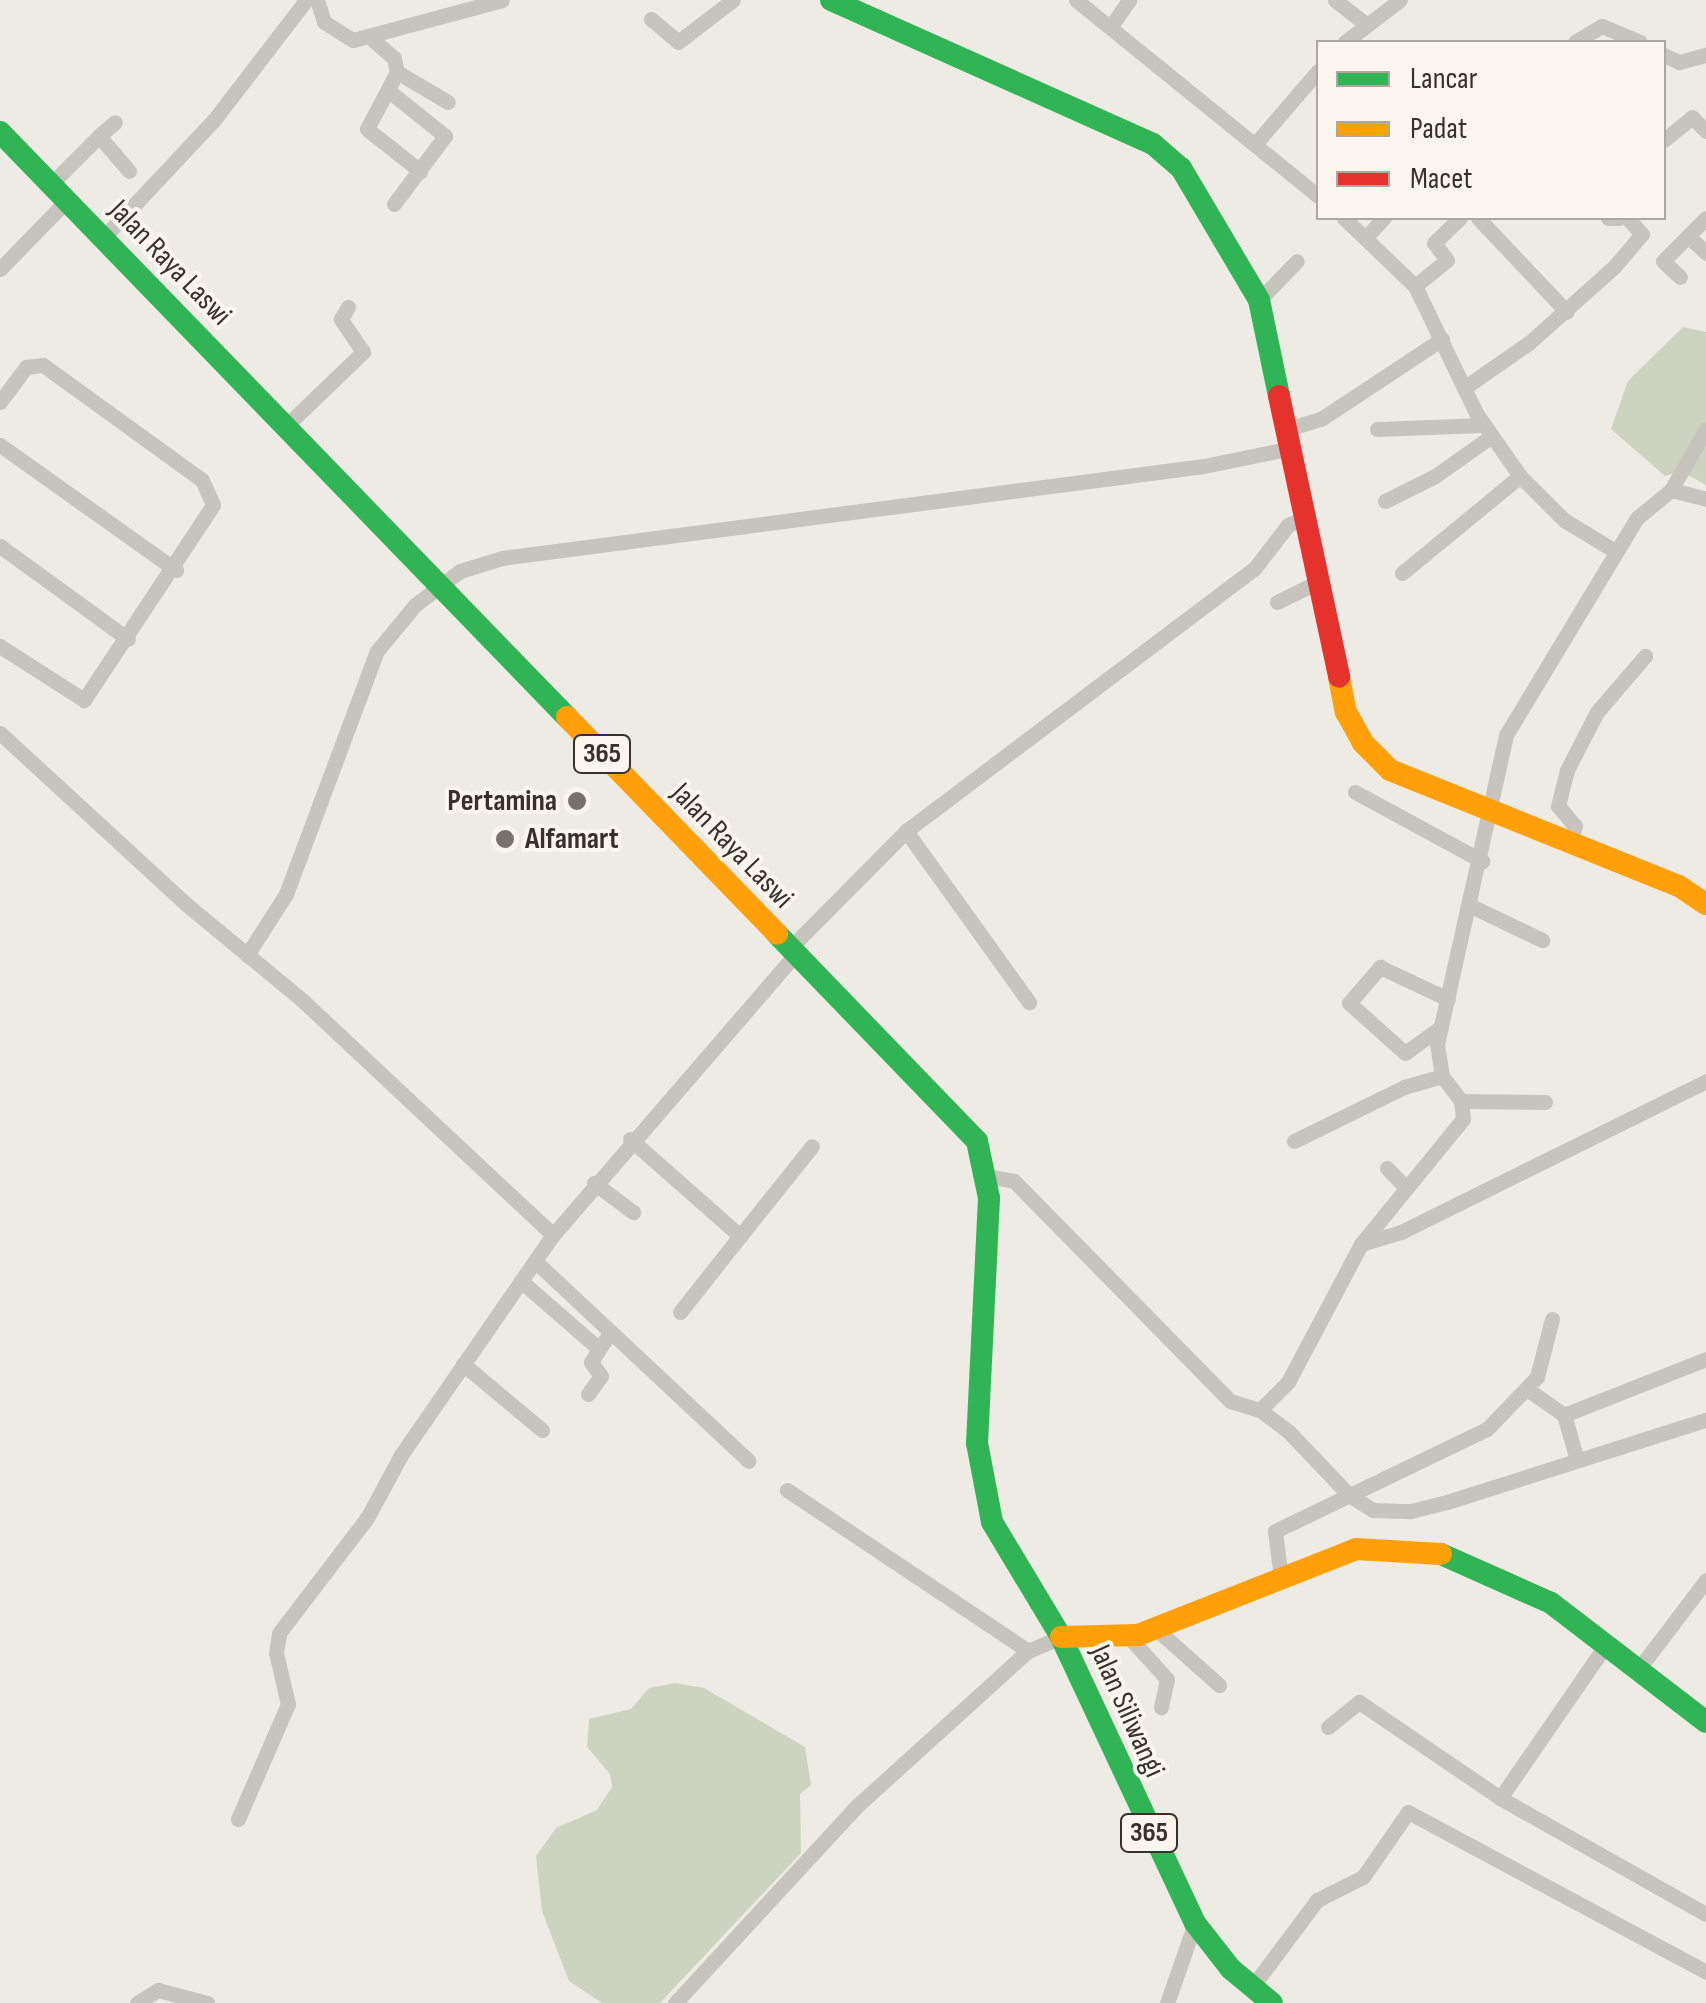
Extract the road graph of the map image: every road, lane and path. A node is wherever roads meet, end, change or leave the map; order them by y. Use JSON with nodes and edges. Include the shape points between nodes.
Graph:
{"nodes":[{"id":1,"x":305,"y":0,"type":"edge"},
{"id":2,"x":316,"y":0,"type":"edge"},
{"id":3,"x":502,"y":0,"type":"edge"},
{"id":4,"x":733,"y":0,"type":"edge"},
{"id":5,"x":830,"y":0,"type":"edge"},
{"id":6,"x":1076,"y":0,"type":"edge"},
{"id":7,"x":1129,"y":0,"type":"edge"},
{"id":8,"x":1335,"y":0,"type":"edge"},
{"id":9,"x":1400,"y":0,"type":"edge"},
{"id":10,"x":651,"y":19,"type":"dead end"},
{"id":11,"x":1366,"y":24,"type":"junction"},
{"id":12,"x":1111,"y":26,"type":"junction"},
{"id":13,"x":372,"y":38,"type":"junction"},
{"id":14,"x":1347,"y":40,"type":"edge"},
{"id":15,"x":1578,"y":40,"type":"edge"},
{"id":16,"x":1635,"y":40,"type":"edge"},
{"id":17,"x":1666,"y":56,"type":"edge"},
{"id":18,"x":1706,"y":56,"type":"edge"},
{"id":19,"x":398,"y":72,"type":"junction"},
{"id":20,"x":1316,"y":73,"type":"edge"},
{"id":21,"x":388,"y":90,"type":"junction"},
{"id":22,"x":448,"y":102,"type":"dead end"},
{"id":23,"x":115,"y":122,"type":"dead end"},
{"id":24,"x":1706,"y":131,"type":"edge"},
{"id":25,"x":0,"y":132,"type":"edge"},
{"id":26,"x":98,"y":136,"type":"junction"},
{"id":27,"x":1666,"y":138,"type":"edge"},
{"id":28,"x":1256,"y":143,"type":"junction"},
{"id":29,"x":130,"y":171,"type":"dead end"},
{"id":30,"x":420,"y":171,"type":"junction"},
{"id":31,"x":60,"y":192,"type":"junction"},
{"id":32,"x":1316,"y":194,"type":"edge"},
{"id":33,"x":394,"y":204,"type":"dead end"},
{"id":34,"x":1706,"y":218,"type":"edge"},
{"id":35,"x":1347,"y":220,"type":"edge"},
{"id":36,"x":1382,"y":220,"type":"edge"},
{"id":37,"x":1458,"y":220,"type":"edge"},
{"id":38,"x":1480,"y":220,"type":"edge"},
{"id":39,"x":1628,"y":220,"type":"edge"},
{"id":40,"x":1367,"y":236,"type":"junction"},
{"id":41,"x":1688,"y":236,"type":"junction"},
{"id":42,"x":104,"y":238,"type":"junction"},
{"id":43,"x":1706,"y":254,"type":"edge"},
{"id":44,"x":1298,"y":261,"type":"dead end"},
{"id":45,"x":0,"y":268,"type":"edge"},
{"id":46,"x":1680,"y":277,"type":"dead end"},
{"id":47,"x":1415,"y":286,"type":"junction"},
{"id":48,"x":1259,"y":300,"type":"junction"},
{"id":49,"x":348,"y":307,"type":"dead end"},
{"id":50,"x":1567,"y":312,"type":"junction"},
{"id":51,"x":1442,"y":338,"type":"junction"},
{"id":52,"x":1464,"y":388,"type":"junction"},
{"id":53,"x":0,"y":402,"type":"edge"},
{"id":54,"x":1483,"y":425,"type":"junction"},
{"id":55,"x":286,"y":426,"type":"junction"},
{"id":56,"x":1706,"y":428,"type":"edge"},
{"id":57,"x":1377,"y":429,"type":"dead end"},
{"id":58,"x":1285,"y":440,"type":"junction"},
{"id":59,"x":0,"y":445,"type":"edge"},
{"id":60,"x":1520,"y":476,"type":"junction"},
{"id":61,"x":1671,"y":490,"type":"junction"},
{"id":62,"x":1706,"y":499,"type":"edge"},
{"id":63,"x":1385,"y":501,"type":"dead end"},
{"id":64,"x":1307,"y":517,"type":"junction"},
{"id":65,"x":0,"y":546,"type":"edge"},
{"id":66,"x":1615,"y":551,"type":"junction"},
{"id":67,"x":176,"y":570,"type":"junction"},
{"id":68,"x":1402,"y":573,"type":"dead end"},
{"id":69,"x":1318,"y":582,"type":"junction"},
{"id":70,"x":440,"y":585,"type":"junction"},
{"id":71,"x":1276,"y":602,"type":"dead end"},
{"id":72,"x":128,"y":639,"type":"junction"},
{"id":73,"x":0,"y":646,"type":"edge"},
{"id":74,"x":1645,"y":656,"type":"dead end"},
{"id":75,"x":0,"y":733,"type":"edge"},
{"id":76,"x":1356,"y":792,"type":"dead end"},
{"id":77,"x":1491,"y":801,"type":"junction"},
{"id":78,"x":903,"y":832,"type":"junction"},
{"id":79,"x":1570,"y":843,"type":"junction"},
{"id":80,"x":1482,"y":861,"type":"junction"},
{"id":81,"x":1706,"y":904,"type":"edge"},
{"id":82,"x":1471,"y":906,"type":"junction"},
{"id":83,"x":1542,"y":940,"type":"dead end"},
{"id":84,"x":789,"y":949,"type":"junction"},
{"id":85,"x":247,"y":955,"type":"junction"},
{"id":86,"x":1448,"y":999,"type":"junction"},
{"id":87,"x":1030,"y":1002,"type":"dead end"},
{"id":88,"x":1442,"y":1027,"type":"junction"},
{"id":89,"x":1442,"y":1076,"type":"junction"},
{"id":90,"x":1706,"y":1081,"type":"edge"},
{"id":91,"x":1461,"y":1100,"type":"junction"},
{"id":92,"x":1544,"y":1102,"type":"dead end"},
{"id":93,"x":630,"y":1139,"type":"junction"},
{"id":94,"x":1294,"y":1141,"type":"dead end"},
{"id":95,"x":812,"y":1146,"type":"dead end"},
{"id":96,"x":1387,"y":1168,"type":"dead end"},
{"id":97,"x":1004,"y":1179,"type":"junction"},
{"id":98,"x":594,"y":1183,"type":"junction"},
{"id":99,"x":1406,"y":1188,"type":"junction"},
{"id":100,"x":633,"y":1212,"type":"dead end"},
{"id":101,"x":553,"y":1235,"type":"junction"},
{"id":102,"x":740,"y":1236,"type":"junction"},
{"id":103,"x":1361,"y":1244,"type":"junction"},
{"id":104,"x":536,"y":1262,"type":"junction"},
{"id":105,"x":521,"y":1281,"type":"junction"},
{"id":106,"x":680,"y":1312,"type":"dead end"},
{"id":107,"x":1552,"y":1320,"type":"dead end"},
{"id":108,"x":611,"y":1332,"type":"junction"},
{"id":109,"x":599,"y":1348,"type":"junction"},
{"id":110,"x":1706,"y":1360,"type":"edge"},
{"id":111,"x":463,"y":1364,"type":"junction"},
{"id":112,"x":1527,"y":1389,"type":"junction"},
{"id":113,"x":588,"y":1394,"type":"dead end"},
{"id":114,"x":1260,"y":1410,"type":"junction"},
{"id":115,"x":1564,"y":1415,"type":"junction"},
{"id":116,"x":1706,"y":1420,"type":"edge"},
{"id":117,"x":542,"y":1430,"type":"dead end"},
{"id":118,"x":1578,"y":1460,"type":"junction"},
{"id":119,"x":750,"y":1461,"type":"dead end"},
{"id":120,"x":787,"y":1490,"type":"dead end"},
{"id":121,"x":1349,"y":1495,"type":"junction"},
{"id":122,"x":1281,"y":1578,"type":"junction"},
{"id":123,"x":1706,"y":1580,"type":"edge"},
{"id":124,"x":1154,"y":1628,"type":"junction"},
{"id":125,"x":1128,"y":1636,"type":"junction"},
{"id":126,"x":1062,"y":1637,"type":"junction"},
{"id":127,"x":1605,"y":1646,"type":"junction"},
{"id":128,"x":1028,"y":1651,"type":"junction"},
{"id":129,"x":1637,"y":1671,"type":"junction"},
{"id":130,"x":1220,"y":1685,"type":"dead end"},
{"id":131,"x":1162,"y":1707,"type":"dead end"},
{"id":132,"x":1706,"y":1722,"type":"edge"},
{"id":133,"x":1328,"y":1727,"type":"dead end"},
{"id":134,"x":1500,"y":1798,"type":"junction"},
{"id":135,"x":238,"y":1819,"type":"dead end"},
{"id":136,"x":1706,"y":1914,"type":"edge"},
{"id":137,"x":1194,"y":1923,"type":"junction"},
{"id":138,"x":1706,"y":1972,"type":"edge"},
{"id":139,"x":1252,"y":1987,"type":"junction"},
{"id":140,"x":137,"y":2003,"type":"edge"},
{"id":141,"x":207,"y":2003,"type":"edge"},
{"id":142,"x":675,"y":2003,"type":"edge"},
{"id":143,"x":1167,"y":2003,"type":"edge"},
{"id":144,"x":1272,"y":2003,"type":"edge"}],
"edges":[{"from":1,"to":42,"type":"street","via":[[214,120]]},
{"from":2,"to":13,"type":"street","via":[[324,22],[339,33]]},
{"from":3,"to":13,"type":"street"},
{"from":4,"to":10,"type":"street","via":[[676,42]]},
{"from":5,"to":48,"type":"main road","via":[[1154,144],[1180,168]]},
{"from":6,"to":12,"type":"street"},
{"from":7,"to":12,"type":"street"},
{"from":8,"to":11,"type":"street"},
{"from":9,"to":11,"type":"street"},
{"from":11,"to":14,"type":"street"},
{"from":12,"to":28,"type":"street"},
{"from":13,"to":19,"type":"street","via":[[394,58]]},
{"from":15,"to":16,"type":"street","via":[[1602,26]]},
{"from":17,"to":18,"type":"street","via":[[1686,62]]},
{"from":19,"to":21,"type":"street"},
{"from":19,"to":22,"type":"street"},
{"from":20,"to":28,"type":"street"},
{"from":21,"to":30,"type":"street","via":[[367,130]]},
{"from":21,"to":30,"type":"street","via":[[444,134]]},
{"from":23,"to":26,"type":"street"},
{"from":24,"to":27,"type":"street","via":[[1692,117]]},
{"from":25,"to":31,"type":"main road","name":"Jalan Raya Laswi","number":"365"},
{"from":26,"to":29,"type":"street"},
{"from":26,"to":31,"type":"street"},
{"from":28,"to":32,"type":"street"},
{"from":30,"to":33,"type":"street"},
{"from":31,"to":42,"type":"main road","name":"Jalan Raya Laswi","number":"365"},
{"from":31,"to":45,"type":"street"},
{"from":34,"to":41,"type":"street"},
{"from":35,"to":40,"type":"street"},
{"from":36,"to":40,"type":"street"},
{"from":37,"to":47,"type":"street","via":[[1434,243],[1447,260]]},
{"from":38,"to":50,"type":"street"},
{"from":39,"to":50,"type":"street","via":[[1640,239]]},
{"from":40,"to":47,"type":"street"},
{"from":41,"to":43,"type":"street"},
{"from":41,"to":46,"type":"street","via":[[1664,261]]},
{"from":42,"to":55,"type":"main road","name":"Jalan Raya Laswi","number":"365"},
{"from":44,"to":48,"type":"street"},
{"from":47,"to":51,"type":"street"},
{"from":48,"to":58,"type":"main road"},
{"from":49,"to":55,"type":"street","via":[[342,323],[363,352]]},
{"from":50,"to":52,"type":"street"},
{"from":51,"to":52,"type":"street"},
{"from":51,"to":58,"type":"street"},
{"from":52,"to":54,"type":"street"},
{"from":53,"to":67,"type":"street","via":[[26,367],[43,365],[202,480],[213,505]]},
{"from":54,"to":57,"type":"street"},
{"from":54,"to":60,"type":"street"},
{"from":54,"to":63,"type":"street","via":[[1435,476]]},
{"from":55,"to":70,"type":"main road","name":"Jalan Raya Laswi","number":"365"},
{"from":56,"to":61,"type":"street"},
{"from":58,"to":64,"type":"main road"},
{"from":58,"to":70,"type":"street","via":[[502,558],[474,564]]},
{"from":59,"to":67,"type":"street"},
{"from":60,"to":66,"type":"street","via":[[1564,520]]},
{"from":60,"to":68,"type":"street"},
{"from":61,"to":62,"type":"street"},
{"from":61,"to":66,"type":"street","via":[[1637,518]]},
{"from":64,"to":69,"type":"main road"},
{"from":64,"to":78,"type":"street","via":[[1288,525],[1254,569]]},
{"from":65,"to":72,"type":"street"},
{"from":66,"to":77,"type":"street","via":[[1513,721]]},
{"from":67,"to":72,"type":"street"},
{"from":69,"to":71,"type":"street"},
{"from":69,"to":77,"type":"main road","via":[[1346,712],[1363,744],[1390,770]]},
{"from":70,"to":84,"type":"main road","name":"Jalan Raya Laswi","number":"365"},
{"from":70,"to":85,"type":"street","via":[[377,651],[286,894]]},
{"from":72,"to":73,"type":"street","via":[[84,700]]},
{"from":74,"to":79,"type":"street","via":[[1597,712],[1567,770],[1558,806],[1575,826]]},
{"from":75,"to":85,"type":"street"},
{"from":76,"to":80,"type":"street"},
{"from":77,"to":79,"type":"main road"},
{"from":77,"to":80,"type":"street"},
{"from":78,"to":84,"type":"street"},
{"from":78,"to":87,"type":"street"},
{"from":79,"to":81,"type":"main road"},
{"from":80,"to":82,"type":"street"},
{"from":82,"to":83,"type":"street"},
{"from":82,"to":86,"type":"street"},
{"from":84,"to":93,"type":"street"},
{"from":84,"to":97,"type":"main road","name":"Jalan Raya Laswi","number":"365","via":[[977,1141]]},
{"from":85,"to":101,"type":"street"},
{"from":86,"to":88,"type":"street"},
{"from":86,"to":88,"type":"street","via":[[1380,967],[1349,1003],[1405,1053]]},
{"from":88,"to":89,"type":"street"},
{"from":89,"to":91,"type":"street"},
{"from":89,"to":94,"type":"street"},
{"from":90,"to":103,"type":"street","via":[[1401,1232]]},
{"from":91,"to":92,"type":"street"},
{"from":91,"to":99,"type":"street","via":[[1463,1119]]},
{"from":93,"to":98,"type":"street"},
{"from":93,"to":102,"type":"street"},
{"from":95,"to":102,"type":"street"},
{"from":96,"to":99,"type":"street"},
{"from":97,"to":114,"type":"street","via":[[1230,1402]]},
{"from":97,"to":126,"type":"main road","name":"Jalan Raya Laswi","number":"365","via":[[980,1476],[1010,1560]]},
{"from":98,"to":100,"type":"street"},
{"from":98,"to":101,"type":"street"},
{"from":99,"to":103,"type":"street"},
{"from":101,"to":104,"type":"street"},
{"from":102,"to":106,"type":"street"},
{"from":103,"to":114,"type":"street","via":[[1288,1382]]},
{"from":104,"to":105,"type":"street"},
{"from":104,"to":108,"type":"street"},
{"from":105,"to":109,"type":"street"},
{"from":105,"to":111,"type":"street"},
{"from":107,"to":112,"type":"street","via":[[1542,1368]]},
{"from":108,"to":109,"type":"street"},
{"from":108,"to":119,"type":"street"},
{"from":109,"to":113,"type":"street","via":[[590,1362],[601,1374]]},
{"from":110,"to":115,"type":"street"},
{"from":111,"to":117,"type":"street"},
{"from":111,"to":135,"type":"street","via":[[367,1518],[279,1633],[276,1653],[288,1704]]},
{"from":112,"to":115,"type":"street"},
{"from":112,"to":121,"type":"street","via":[[1468,1441]]},
{"from":114,"to":121,"type":"street"},
{"from":115,"to":118,"type":"street"},
{"from":116,"to":118,"type":"street"},
{"from":118,"to":121,"type":"street","via":[[1412,1511],[1373,1510]]},
{"from":120,"to":128,"type":"street"},
{"from":121,"to":122,"type":"street","via":[[1275,1531]]},
{"from":122,"to":124,"type":"main road"},
{"from":122,"to":127,"type":"main road","via":[[1356,1549],[1419,1549],[1507,1578]]},
{"from":123,"to":129,"type":"street"},
{"from":124,"to":125,"type":"main road"},
{"from":124,"to":130,"type":"street"},
{"from":125,"to":126,"type":"main road"},
{"from":125,"to":131,"type":"street","via":[[1166,1680]]},
{"from":126,"to":128,"type":"street"},
{"from":126,"to":137,"type":"main road","name":"Jalan Siliwangi","number":"365"},
{"from":127,"to":129,"type":"main road"},
{"from":127,"to":134,"type":"street"},
{"from":128,"to":142,"type":"street","via":[[858,1805]]},
{"from":129,"to":132,"type":"main road"},
{"from":133,"to":134,"type":"street","via":[[1359,1702]]},
{"from":134,"to":136,"type":"street"},
{"from":137,"to":139,"type":"main road","name":"Jalan Siliwangi","number":"365"},
{"from":137,"to":143,"type":"street"},
{"from":138,"to":139,"type":"street","via":[[1408,1812],[1363,1877],[1317,1900]]},
{"from":139,"to":144,"type":"main road","name":"Jalan Siliwangi","number":"365"},
{"from":140,"to":141,"type":"street","via":[[158,1990]]}]}
